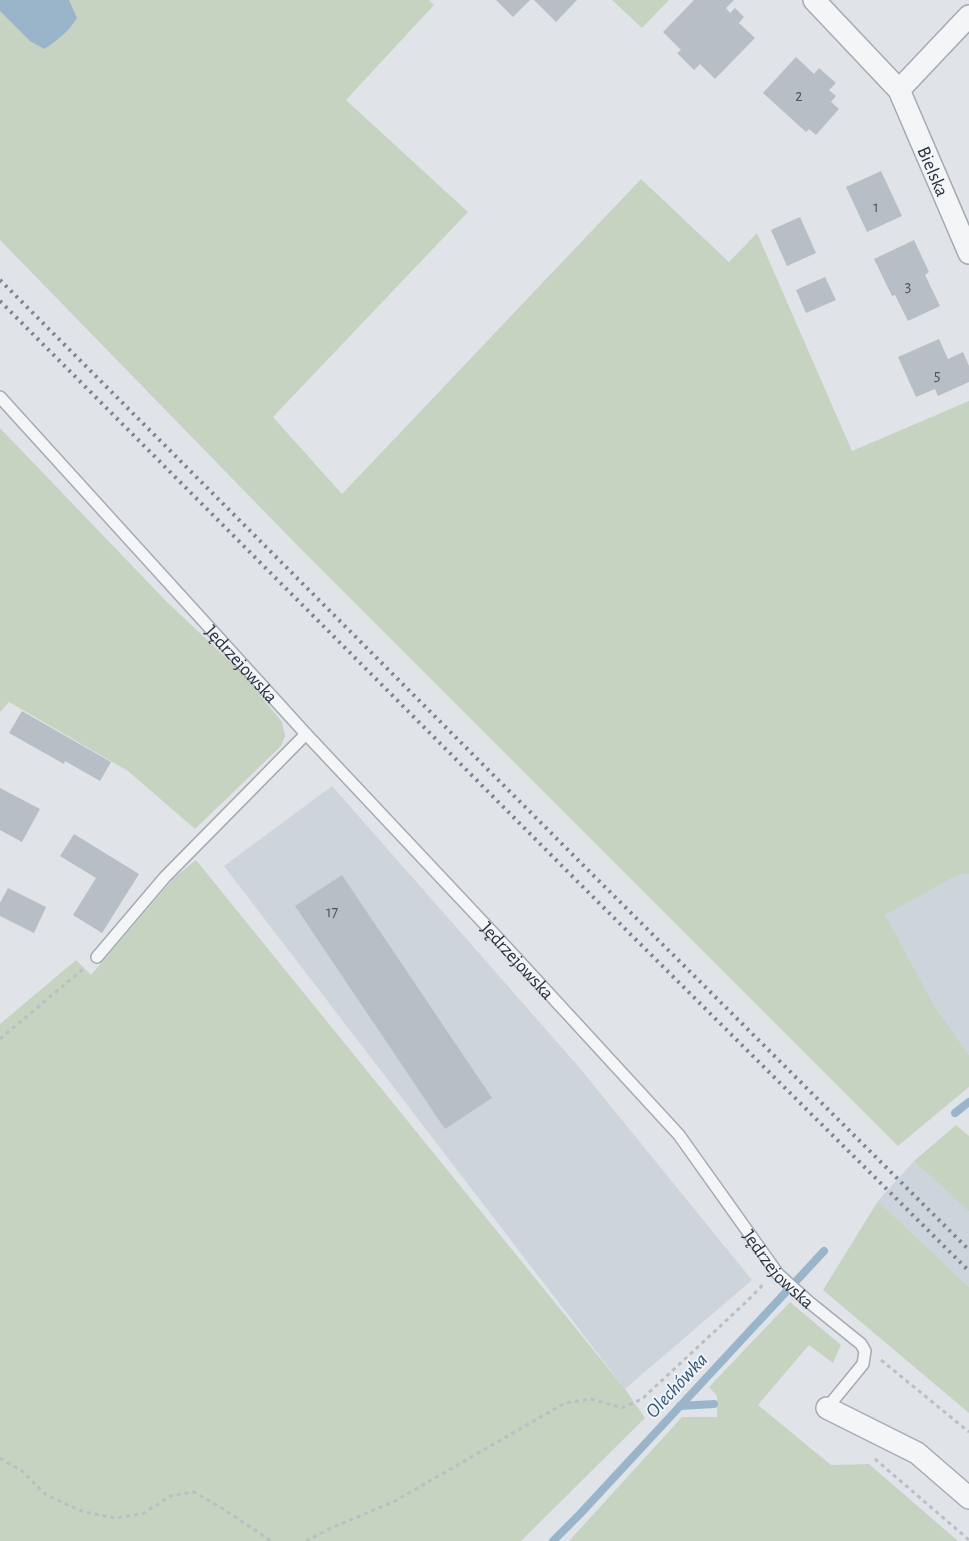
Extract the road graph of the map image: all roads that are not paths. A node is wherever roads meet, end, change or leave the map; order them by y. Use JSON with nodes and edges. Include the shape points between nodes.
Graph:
{"nodes":[{"id":1,"x":814,"y":0,"type":"edge"},
{"id":2,"x":969,"y":16,"type":"edge"},
{"id":3,"x":899,"y":90,"type":"junction"},
{"id":4,"x":969,"y":253,"type":"edge"},
{"id":5,"x":0,"y":397,"type":"edge"},
{"id":6,"x":306,"y":734,"type":"junction"},
{"id":7,"x":97,"y":957,"type":"road end"},
{"id":8,"x":827,"y":1408,"type":"joint"},
{"id":9,"x":969,"y":1498,"type":"edge"}],
"edges":[{"from":1,"to":3,"type":"street"},
{"from":2,"to":3,"type":"street"},
{"from":3,"to":4,"type":"street","name":"Bielska"},
{"from":5,"to":6,"type":"lane","name":"Jędrzejowska"},
{"from":6,"to":7,"type":"lane","via":[[165,877]]},
{"from":6,"to":8,"type":"lane","name":"Jędrzejowska","via":[[679,1135],[778,1274],[861,1344],[865,1351],[863,1364]]},
{"from":8,"to":9,"type":"street","via":[[917,1453]]}]}
